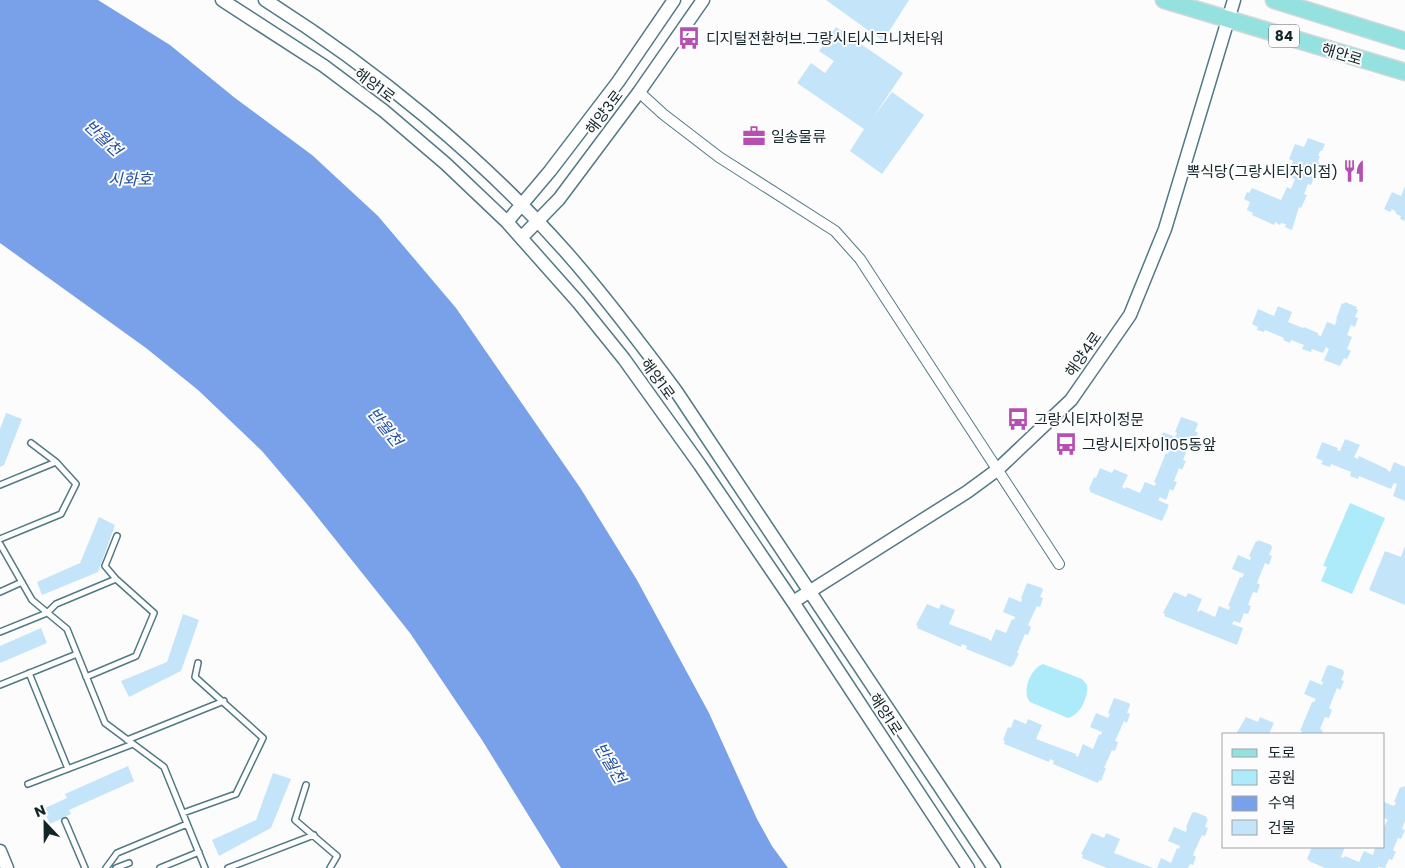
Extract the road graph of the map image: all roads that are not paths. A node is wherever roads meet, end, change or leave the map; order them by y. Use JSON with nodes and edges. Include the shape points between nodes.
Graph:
{"nodes":[{"id":1,"x":222,"y":0,"type":"edge"},
{"id":2,"x":265,"y":0,"type":"edge"},
{"id":3,"x":703,"y":0,"type":"edge"},
{"id":4,"x":1164,"y":0,"type":"edge"},
{"id":5,"x":1234,"y":0,"type":"edge"},
{"id":6,"x":1274,"y":0,"type":"edge"},
{"id":7,"x":671,"y":1,"type":"edge"},
{"id":8,"x":1228,"y":20,"type":"junction"},
{"id":9,"x":1405,"y":41,"type":"edge"},
{"id":10,"x":1405,"y":72,"type":"edge"},
{"id":11,"x":639,"y":92,"type":"junction"},
{"id":12,"x":521,"y":205,"type":"junction"},
{"id":13,"x":507,"y":222,"type":"junction"},
{"id":14,"x":537,"y":222,"type":"junction"},
{"id":15,"x":522,"y":237,"type":"junction"},
{"id":16,"x":31,"y":443,"type":"dead end"},
{"id":17,"x":56,"y":462,"type":"junction"},
{"id":18,"x":997,"y":470,"type":"junction"},
{"id":19,"x":0,"y":486,"type":"edge"},
{"id":20,"x":117,"y":536,"type":"dead end"},
{"id":21,"x":0,"y":539,"type":"edge"},
{"id":22,"x":1,"y":547,"type":"edge"},
{"id":23,"x":1058,"y":564,"type":"dead end"},
{"id":24,"x":116,"y":579,"type":"junction"},
{"id":25,"x":22,"y":582,"type":"junction"},
{"id":26,"x":810,"y":591,"type":"junction"},
{"id":27,"x":0,"y":592,"type":"edge"},
{"id":28,"x":793,"y":602,"type":"junction"},
{"id":29,"x":47,"y":613,"type":"junction"},
{"id":30,"x":0,"y":632,"type":"edge"},
{"id":31,"x":77,"y":654,"type":"junction"},
{"id":32,"x":198,"y":663,"type":"dead end"},
{"id":33,"x":29,"y":673,"type":"junction"},
{"id":34,"x":86,"y":677,"type":"junction"},
{"id":35,"x":0,"y":684,"type":"edge"},
{"id":36,"x":224,"y":701,"type":"junction"},
{"id":37,"x":127,"y":740,"type":"junction"},
{"id":38,"x":133,"y":744,"type":"junction"},
{"id":39,"x":68,"y":768,"type":"junction"},
{"id":40,"x":28,"y":784,"type":"dead end"},
{"id":41,"x":306,"y":785,"type":"dead end"},
{"id":42,"x":183,"y":813,"type":"junction"},
{"id":43,"x":65,"y":821,"type":"dead end"},
{"id":44,"x":187,"y":824,"type":"junction"},
{"id":45,"x":314,"y":835,"type":"junction"},
{"id":46,"x":0,"y":851,"type":"edge"},
{"id":47,"x":199,"y":852,"type":"junction"},
{"id":48,"x":129,"y":863,"type":"dead end"},
{"id":49,"x":7,"y":868,"type":"edge"},
{"id":50,"x":85,"y":868,"type":"edge"},
{"id":51,"x":106,"y":868,"type":"edge"},
{"id":52,"x":116,"y":868,"type":"edge"},
{"id":53,"x":160,"y":868,"type":"edge"},
{"id":54,"x":205,"y":868,"type":"edge"},
{"id":55,"x":228,"y":868,"type":"edge"},
{"id":56,"x":330,"y":868,"type":"edge"},
{"id":57,"x":968,"y":868,"type":"edge"},
{"id":58,"x":994,"y":868,"type":"edge"}],
"edges":[{"from":1,"to":13,"type":"street","name":"해양1로","via":[[324,66],[384,111]]},
{"from":2,"to":12,"type":"street","name":"해양1로","via":[[404,100]]},
{"from":3,"to":11,"type":"street","name":"해양3로"},
{"from":4,"to":8,"type":"main road","name":"해안로","number":"84"},
{"from":5,"to":8,"type":"street","name":"해양4로"},
{"from":6,"to":9,"type":"main road","name":"해안로","number":"84"},
{"from":7,"to":12,"type":"street","name":"해양3로","via":[[618,82]]},
{"from":8,"to":10,"type":"main road","name":"해안로","number":"84"},
{"from":8,"to":18,"type":"street","name":"해양4로","via":[[1165,228],[1130,315],[1071,400]]},
{"from":11,"to":14,"type":"street","name":"해양3로","via":[[559,199]]},
{"from":11,"to":18,"type":"street","via":[[719,157],[835,230],[860,259]]},
{"from":12,"to":13,"type":"street","name":"해양3로"},
{"from":12,"to":14,"type":"street","name":"해양1로"},
{"from":13,"to":15,"type":"street","name":"해양1로"},
{"from":14,"to":15,"type":"street","name":"해양3로"},
{"from":14,"to":26,"type":"street","name":"해양1로","via":[[566,252],[676,391]]},
{"from":15,"to":28,"type":"street","name":"해양1로","via":[[624,359]]},
{"from":16,"to":17,"type":"lane"},
{"from":17,"to":19,"type":"lane"},
{"from":17,"to":21,"type":"lane","via":[[76,484],[61,514]]},
{"from":18,"to":23,"type":"street"},
{"from":18,"to":26,"type":"street","name":"해양4로"},
{"from":20,"to":24,"type":"lane","via":[[105,566]]},
{"from":22,"to":25,"type":"lane"},
{"from":24,"to":29,"type":"lane","via":[[56,604]]},
{"from":24,"to":34,"type":"lane","via":[[154,613],[136,656]]},
{"from":25,"to":27,"type":"lane"},
{"from":25,"to":29,"type":"lane","via":[[32,600]]},
{"from":26,"to":28,"type":"street","name":"해양4로"},
{"from":26,"to":58,"type":"street","name":"해양1로"},
{"from":28,"to":57,"type":"street","name":"해양1로"},
{"from":29,"to":30,"type":"lane"},
{"from":29,"to":31,"type":"lane","via":[[67,629]]},
{"from":31,"to":33,"type":"lane"},
{"from":31,"to":34,"type":"lane"},
{"from":32,"to":36,"type":"lane","via":[[196,677]]},
{"from":33,"to":35,"type":"lane"},
{"from":33,"to":39,"type":"lane"},
{"from":34,"to":37,"type":"lane","via":[[105,723]]},
{"from":36,"to":37,"type":"lane"},
{"from":36,"to":42,"type":"lane","via":[[263,738],[236,794]]},
{"from":37,"to":38,"type":"lane"},
{"from":38,"to":39,"type":"lane"},
{"from":38,"to":42,"type":"lane","via":[[164,767]]},
{"from":39,"to":40,"type":"lane"},
{"from":41,"to":45,"type":"lane","via":[[295,820]]},
{"from":42,"to":44,"type":"lane"},
{"from":43,"to":50,"type":"lane"},
{"from":44,"to":47,"type":"lane"},
{"from":44,"to":51,"type":"lane","via":[[117,853]]},
{"from":45,"to":55,"type":"lane"},
{"from":45,"to":56,"type":"lane","via":[[337,856]]},
{"from":46,"to":49,"type":"street"},
{"from":47,"to":53,"type":"lane"},
{"from":47,"to":54,"type":"lane"},
{"from":48,"to":52,"type":"lane"}]}
